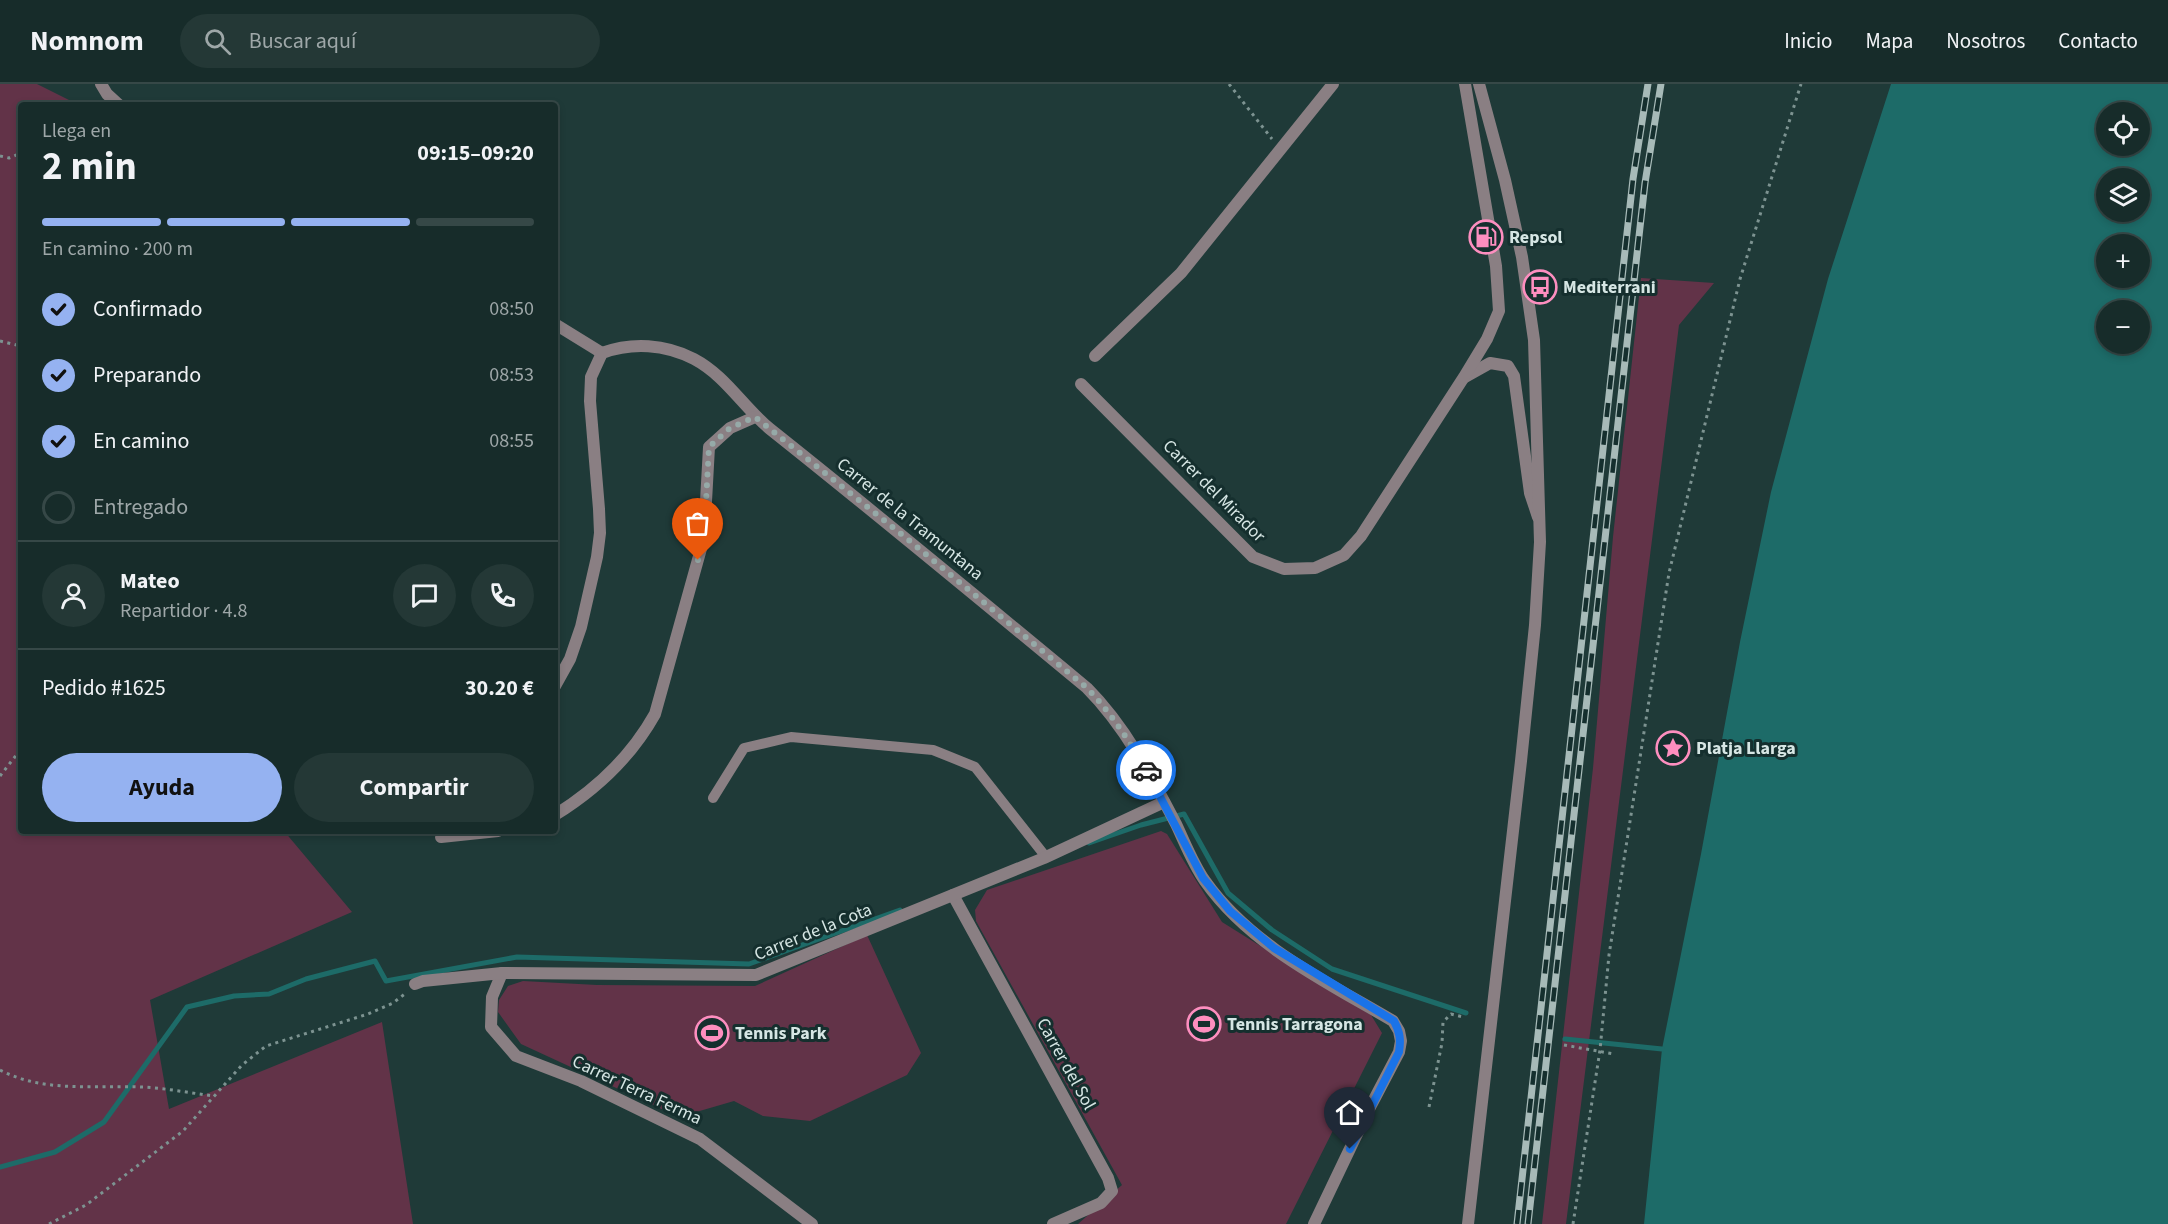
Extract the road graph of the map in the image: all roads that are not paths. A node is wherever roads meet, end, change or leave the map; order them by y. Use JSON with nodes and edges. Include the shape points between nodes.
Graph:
{"nodes":[{"id":1,"x":101,"y":84,"type":"edge"},
{"id":2,"x":1333,"y":84,"type":"edge"},
{"id":3,"x":1465,"y":84,"type":"edge"},
{"id":4,"x":1479,"y":84,"type":"edge"},
{"id":5,"x":116,"y":102,"type":"edge"},
{"id":6,"x":558,"y":326,"type":"edge"},
{"id":7,"x":602,"y":353,"type":"junction"},
{"id":8,"x":1095,"y":356,"type":"dead end"},
{"id":9,"x":1464,"y":377,"type":"junction"},
{"id":10,"x":1081,"y":384,"type":"dead end"},
{"id":11,"x":755,"y":417,"type":"junction"},
{"id":12,"x":1540,"y":522,"type":"junction"},
{"id":13,"x":558,"y":681,"type":"edge"},
{"id":14,"x":713,"y":798,"type":"dead end"},
{"id":15,"x":1166,"y":805,"type":"junction"},
{"id":16,"x":558,"y":813,"type":"edge"},
{"id":17,"x":470,"y":834,"type":"edge"},
{"id":18,"x":441,"y":837,"type":"dead end"},
{"id":19,"x":1045,"y":858,"type":"junction"},
{"id":20,"x":953,"y":895,"type":"junction"},
{"id":21,"x":502,"y":973,"type":"junction"},
{"id":22,"x":419,"y":983,"type":"road end"},
{"id":23,"x":812,"y":1224,"type":"edge"},
{"id":24,"x":1053,"y":1224,"type":"edge"},
{"id":25,"x":1314,"y":1224,"type":"edge"},
{"id":26,"x":1468,"y":1224,"type":"edge"}],
"edges":[{"from":1,"to":5,"type":"street"},
{"from":2,"to":8,"type":"street","via":[[1181,273]]},
{"from":3,"to":9,"type":"street","name":"Carrer del Mirador","via":[[1496,266],[1499,311]]},
{"from":4,"to":12,"type":"street","via":[[1522,257],[1534,340]]},
{"from":6,"to":7,"type":"street"},
{"from":7,"to":11,"type":"street","name":"Carrer de la Tramuntana","via":[[637,345],[686,356],[725,381]]},
{"from":7,"to":13,"type":"street","via":[[591,377],[590,401],[599,509],[598,549],[581,627]]},
{"from":9,"to":10,"type":"street","name":"Carrer del Mirador","via":[[1344,555],[1315,568],[1284,569],[1253,557]]},
{"from":9,"to":12,"type":"street","name":"Carrer del Mirador","via":[[1490,363],[1508,366],[1514,376],[1530,493]]},
{"from":11,"to":15,"type":"street","name":"Carrer de la Tramuntana","via":[[1087,688],[1120,726]]},
{"from":11,"to":16,"type":"street","via":[[730,428],[709,447],[704,538],[655,714],[609,775]]},
{"from":12,"to":26,"type":"street","via":[[1535,625]]},
{"from":14,"to":19,"type":"lane","via":[[744,748],[791,737],[933,750],[975,767]]},
{"from":15,"to":19,"type":"street","name":"Carrer de la Cota"},
{"from":15,"to":25,"type":"street","name":"Carrer de la Tramuntana","via":[[1203,878],[1250,929],[1302,966],[1394,1021],[1400,1031],[1399,1052]]},
{"from":17,"to":18,"type":"street"},
{"from":19,"to":20,"type":"street","name":"Carrer de la Cota"},
{"from":20,"to":21,"type":"street","name":"Carrer de la Cota","via":[[756,975]]},
{"from":20,"to":24,"type":"street","name":"Carrer del Sol","via":[[1112,1191],[1101,1203]]},
{"from":21,"to":22,"type":"street","name":"Carrer de la Cota"},
{"from":21,"to":23,"type":"street","name":"Carrer Terra Ferma","via":[[492,997],[491,1027],[516,1056],[581,1081],[700,1139]]}]}
